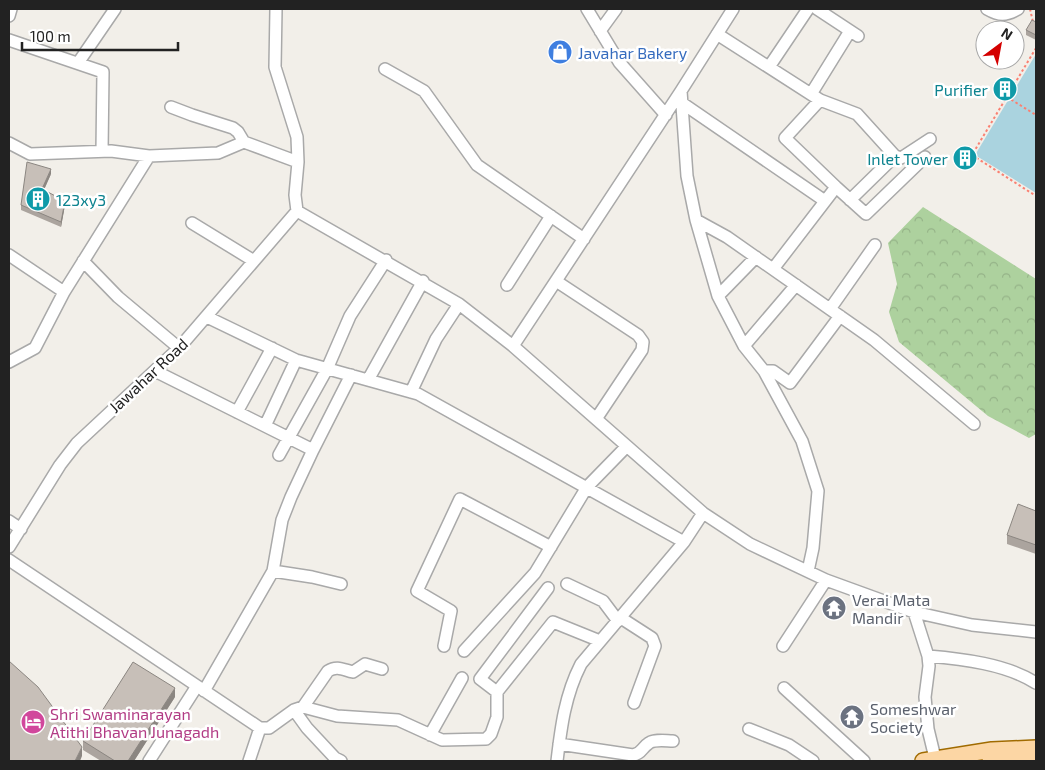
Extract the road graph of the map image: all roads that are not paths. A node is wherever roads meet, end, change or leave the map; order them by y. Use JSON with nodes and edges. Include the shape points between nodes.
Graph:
{"nodes":[{"id":1,"x":11,"y":9,"type":"edge"},
{"id":2,"x":115,"y":9,"type":"edge"},
{"id":3,"x":276,"y":9,"type":"edge"},
{"id":4,"x":587,"y":9,"type":"edge"},
{"id":5,"x":616,"y":9,"type":"edge"},
{"id":6,"x":733,"y":9,"type":"edge"},
{"id":7,"x":808,"y":9,"type":"edge"},
{"id":8,"x":817,"y":9,"type":"edge"},
{"id":9,"x":986,"y":9,"type":"edge"},
{"id":10,"x":1018,"y":9,"type":"edge"},
{"id":11,"x":9,"y":16,"type":"edge"},
{"id":12,"x":600,"y":31,"type":"junction"},
{"id":13,"x":717,"y":34,"type":"junction"},
{"id":14,"x":9,"y":40,"type":"edge"},
{"id":15,"x":78,"y":63,"type":"junction"},
{"id":16,"x":769,"y":67,"type":"junction"},
{"id":17,"x":385,"y":69,"type":"dead end"},
{"id":18,"x":681,"y":91,"type":"junction"},
{"id":19,"x":816,"y":97,"type":"junction"},
{"id":20,"x":682,"y":103,"type":"junction"},
{"id":21,"x":171,"y":107,"type":"dead end"},
{"id":22,"x":666,"y":115,"type":"junction"},
{"id":23,"x":930,"y":139,"type":"dead end"},
{"id":24,"x":244,"y":142,"type":"junction"},
{"id":25,"x":9,"y":143,"type":"edge"},
{"id":26,"x":102,"y":151,"type":"junction"},
{"id":27,"x":149,"y":156,"type":"junction"},
{"id":28,"x":895,"y":156,"type":"junction"},
{"id":29,"x":925,"y":157,"type":"dead end"},
{"id":30,"x":298,"y":162,"type":"junction"},
{"id":31,"x":836,"y":188,"type":"junction"},
{"id":32,"x":850,"y":200,"type":"junction"},
{"id":33,"x":826,"y":201,"type":"junction"},
{"id":34,"x":297,"y":211,"type":"junction"},
{"id":35,"x":551,"y":216,"type":"junction"},
{"id":36,"x":696,"y":220,"type":"junction"},
{"id":37,"x":192,"y":223,"type":"dead end"},
{"id":38,"x":584,"y":239,"type":"junction"},
{"id":39,"x":875,"y":244,"type":"dead end"},
{"id":40,"x":9,"y":255,"type":"edge"},
{"id":41,"x":756,"y":258,"type":"junction"},
{"id":42,"x":386,"y":260,"type":"junction"},
{"id":43,"x":83,"y":261,"type":"junction"},
{"id":44,"x":254,"y":261,"type":"junction"},
{"id":45,"x":773,"y":269,"type":"junction"},
{"id":46,"x":423,"y":281,"type":"junction"},
{"id":47,"x":556,"y":281,"type":"junction"},
{"id":48,"x":507,"y":285,"type":"dead end"},
{"id":49,"x":796,"y":285,"type":"junction"},
{"id":50,"x":64,"y":292,"type":"junction"},
{"id":51,"x":718,"y":296,"type":"junction"},
{"id":52,"x":459,"y":304,"type":"junction"},
{"id":53,"x":830,"y":309,"type":"junction"},
{"id":54,"x":840,"y":316,"type":"junction"},
{"id":55,"x":207,"y":317,"type":"junction"},
{"id":56,"x":513,"y":346,"type":"junction"},
{"id":57,"x":744,"y":346,"type":"junction"},
{"id":58,"x":179,"y":348,"type":"junction"},
{"id":59,"x":272,"y":348,"type":"junction"},
{"id":60,"x":296,"y":360,"type":"junction"},
{"id":61,"x":9,"y":362,"type":"edge"},
{"id":62,"x":328,"y":369,"type":"junction"},
{"id":63,"x":764,"y":370,"type":"junction"},
{"id":64,"x":155,"y":371,"type":"junction"},
{"id":65,"x":351,"y":375,"type":"junction"},
{"id":66,"x":368,"y":380,"type":"junction"},
{"id":67,"x":411,"y":392,"type":"junction"},
{"id":68,"x":238,"y":412,"type":"junction"},
{"id":69,"x":596,"y":419,"type":"junction"},
{"id":70,"x":974,"y":424,"type":"dead end"},
{"id":71,"x":265,"y":426,"type":"junction"},
{"id":72,"x":288,"y":437,"type":"junction"},
{"id":73,"x":626,"y":447,"type":"junction"},
{"id":74,"x":312,"y":450,"type":"junction"},
{"id":75,"x":279,"y":455,"type":"dead end"},
{"id":76,"x":587,"y":487,"type":"junction"},
{"id":77,"x":704,"y":513,"type":"junction"},
{"id":78,"x":9,"y":521,"type":"edge"},
{"id":79,"x":21,"y":529,"type":"junction"},
{"id":80,"x":684,"y":542,"type":"junction"},
{"id":81,"x":9,"y":547,"type":"edge"},
{"id":82,"x":550,"y":547,"type":"junction"},
{"id":83,"x":9,"y":560,"type":"edge"},
{"id":84,"x":273,"y":571,"type":"junction"},
{"id":85,"x":808,"y":571,"type":"junction"},
{"id":86,"x":826,"y":580,"type":"junction"},
{"id":87,"x":341,"y":584,"type":"dead end"},
{"id":88,"x":567,"y":584,"type":"dead end"},
{"id":89,"x":548,"y":588,"type":"dead end"},
{"id":90,"x":914,"y":612,"type":"junction"},
{"id":91,"x":620,"y":619,"type":"junction"},
{"id":92,"x":1036,"y":632,"type":"edge"},
{"id":93,"x":600,"y":641,"type":"junction"},
{"id":94,"x":444,"y":646,"type":"dead end"},
{"id":95,"x":783,"y":646,"type":"dead end"},
{"id":96,"x":464,"y":651,"type":"dead end"},
{"id":97,"x":928,"y":656,"type":"junction"},
{"id":98,"x":382,"y":669,"type":"dead end"},
{"id":99,"x":462,"y":678,"type":"dead end"},
{"id":100,"x":1036,"y":683,"type":"edge"},
{"id":101,"x":200,"y":688,"type":"junction"},
{"id":102,"x":784,"y":688,"type":"dead end"},
{"id":103,"x":497,"y":692,"type":"junction"},
{"id":104,"x":634,"y":703,"type":"dead end"},
{"id":105,"x":299,"y":709,"type":"junction"},
{"id":106,"x":260,"y":728,"type":"junction"},
{"id":107,"x":749,"y":729,"type":"dead end"},
{"id":108,"x":430,"y":735,"type":"junction"},
{"id":109,"x":673,"y":741,"type":"dead end"},
{"id":110,"x":559,"y":744,"type":"junction"},
{"id":111,"x":1036,"y":748,"type":"edge"},
{"id":112,"x":968,"y":757,"type":"edge"},
{"id":113,"x":1036,"y":759,"type":"edge"},
{"id":114,"x":929,"y":760,"type":"edge"},
{"id":115,"x":149,"y":761,"type":"edge"},
{"id":116,"x":249,"y":761,"type":"edge"},
{"id":117,"x":341,"y":761,"type":"edge"},
{"id":118,"x":557,"y":761,"type":"edge"},
{"id":119,"x":813,"y":761,"type":"edge"},
{"id":120,"x":864,"y":761,"type":"edge"},
{"id":121,"x":990,"y":761,"type":"edge"}],
"edges":[{"from":1,"to":11,"type":"street"},
{"from":2,"to":15,"type":"street"},
{"from":3,"to":30,"type":"street","via":[[275,67],[297,137]]},
{"from":4,"to":12,"type":"street"},
{"from":5,"to":12,"type":"street"},
{"from":6,"to":13,"type":"street"},
{"from":7,"to":16,"type":"street"},
{"from":8,"to":19,"type":"street","via":[[854,34]]},
{"from":9,"to":10,"type":"street","via":[[1002,16]]},
{"from":12,"to":22,"type":"street","via":[[619,62]]},
{"from":13,"to":16,"type":"street"},
{"from":13,"to":18,"type":"street"},
{"from":14,"to":15,"type":"street"},
{"from":15,"to":26,"type":"street","via":[[103,72]]},
{"from":16,"to":19,"type":"street"},
{"from":17,"to":35,"type":"street","via":[[424,91],[477,164]]},
{"from":18,"to":20,"type":"street"},
{"from":18,"to":22,"type":"street"},
{"from":19,"to":28,"type":"street","via":[[857,114]]},
{"from":19,"to":31,"type":"street","via":[[785,138]]},
{"from":20,"to":33,"type":"street"},
{"from":20,"to":36,"type":"street","via":[[687,176]]},
{"from":21,"to":24,"type":"street","via":[[233,128]]},
{"from":22,"to":38,"type":"street"},
{"from":23,"to":28,"type":"street","via":[[901,158]]},
{"from":24,"to":27,"type":"street","via":[[218,153]]},
{"from":24,"to":30,"type":"street"},
{"from":25,"to":26,"type":"street","via":[[30,154]]},
{"from":26,"to":27,"type":"street"},
{"from":27,"to":43,"type":"street"},
{"from":28,"to":32,"type":"street"},
{"from":29,"to":32,"type":"street","via":[[866,214]]},
{"from":30,"to":34,"type":"street"},
{"from":31,"to":32,"type":"street"},
{"from":31,"to":33,"type":"street"},
{"from":33,"to":45,"type":"street"},
{"from":34,"to":42,"type":"street"},
{"from":34,"to":44,"type":"street","name":"Jawahar Road"},
{"from":35,"to":38,"type":"street"},
{"from":35,"to":48,"type":"street"},
{"from":36,"to":41,"type":"street"},
{"from":36,"to":51,"type":"street"},
{"from":37,"to":44,"type":"street"},
{"from":38,"to":47,"type":"street"},
{"from":39,"to":53,"type":"street"},
{"from":40,"to":50,"type":"street"},
{"from":41,"to":45,"type":"street"},
{"from":41,"to":51,"type":"street"},
{"from":42,"to":46,"type":"street"},
{"from":42,"to":62,"type":"street","via":[[350,316]]},
{"from":43,"to":50,"type":"street"},
{"from":43,"to":58,"type":"street","via":[[118,297]]},
{"from":44,"to":55,"type":"street","name":"Jawahar Road"},
{"from":45,"to":49,"type":"street"},
{"from":46,"to":52,"type":"street"},
{"from":46,"to":66,"type":"street"},
{"from":47,"to":56,"type":"street"},
{"from":47,"to":69,"type":"street","via":[[638,335],[643,342],[642,350]]},
{"from":49,"to":53,"type":"street"},
{"from":49,"to":57,"type":"street"},
{"from":50,"to":61,"type":"street","via":[[35,348]]},
{"from":51,"to":57,"type":"street"},
{"from":52,"to":56,"type":"street"},
{"from":52,"to":67,"type":"street","via":[[436,339]]},
{"from":53,"to":54,"type":"street"},
{"from":54,"to":63,"type":"street","via":[[790,383],[773,371]]},
{"from":54,"to":70,"type":"street","via":[[874,340]]},
{"from":55,"to":58,"type":"street","name":"Jawahar Road"},
{"from":55,"to":59,"type":"street"},
{"from":56,"to":69,"type":"street"},
{"from":57,"to":63,"type":"street"},
{"from":58,"to":64,"type":"street","name":"Jawahar Road"},
{"from":59,"to":60,"type":"street"},
{"from":59,"to":68,"type":"street"},
{"from":60,"to":62,"type":"street"},
{"from":60,"to":71,"type":"street"},
{"from":62,"to":65,"type":"street"},
{"from":62,"to":72,"type":"street"},
{"from":63,"to":85,"type":"street","via":[[802,441],[818,491],[814,548]]},
{"from":64,"to":68,"type":"street"},
{"from":64,"to":79,"type":"street","name":"Jawahar Road","via":[[77,443]]},
{"from":65,"to":66,"type":"street"},
{"from":65,"to":74,"type":"street"},
{"from":66,"to":67,"type":"street"},
{"from":67,"to":76,"type":"street"},
{"from":68,"to":71,"type":"street"},
{"from":69,"to":73,"type":"street"},
{"from":71,"to":72,"type":"street"},
{"from":72,"to":74,"type":"street"},
{"from":72,"to":75,"type":"street"},
{"from":73,"to":76,"type":"street"},
{"from":73,"to":77,"type":"street"},
{"from":74,"to":84,"type":"street","via":[[282,520]]},
{"from":76,"to":80,"type":"street"},
{"from":76,"to":82,"type":"street"},
{"from":77,"to":80,"type":"street"},
{"from":77,"to":85,"type":"street","via":[[750,544]]},
{"from":78,"to":79,"type":"street"},
{"from":79,"to":81,"type":"street","name":"Jawahar Road"},
{"from":80,"to":91,"type":"street"},
{"from":82,"to":94,"type":"street","via":[[460,499],[417,591],[451,610]]},
{"from":82,"to":96,"type":"street","via":[[535,573]]},
{"from":83,"to":101,"type":"street"},
{"from":84,"to":87,"type":"street"},
{"from":84,"to":101,"type":"street"},
{"from":85,"to":86,"type":"street"},
{"from":86,"to":90,"type":"street"},
{"from":86,"to":95,"type":"street"},
{"from":88,"to":91,"type":"street","via":[[603,601]]},
{"from":89,"to":103,"type":"street","via":[[480,679]]},
{"from":90,"to":92,"type":"street","via":[[972,625]]},
{"from":90,"to":97,"type":"street"},
{"from":91,"to":93,"type":"street"},
{"from":91,"to":104,"type":"street","via":[[652,638],[655,646]]},
{"from":93,"to":103,"type":"street","via":[[553,622]]},
{"from":93,"to":110,"type":"street","via":[[581,664],[572,682]]},
{"from":97,"to":100,"type":"street","via":[[978,662],[1016,673]]},
{"from":97,"to":114,"type":"street","via":[[925,697]]},
{"from":98,"to":105,"type":"street","via":[[365,664],[353,672],[333,668]]},
{"from":99,"to":108,"type":"street"},
{"from":101,"to":106,"type":"street"},
{"from":101,"to":115,"type":"street"},
{"from":102,"to":120,"type":"street"},
{"from":103,"to":108,"type":"street","via":[[497,717],[492,734],[486,738],[442,740]]},
{"from":105,"to":106,"type":"street","via":[[269,728]]},
{"from":105,"to":108,"type":"street","via":[[337,716],[398,720]]},
{"from":105,"to":117,"type":"street","via":[[307,728]]},
{"from":106,"to":116,"type":"street"},
{"from":107,"to":119,"type":"street","via":[[789,745]]},
{"from":109,"to":110,"type":"street","via":[[653,741],[639,754],[633,755]]},
{"from":110,"to":118,"type":"street"},
{"from":111,"to":112,"type":"main road","via":[[992,750]]},
{"from":112,"to":114,"type":"main road"},
{"from":113,"to":121,"type":"main road"}]}
